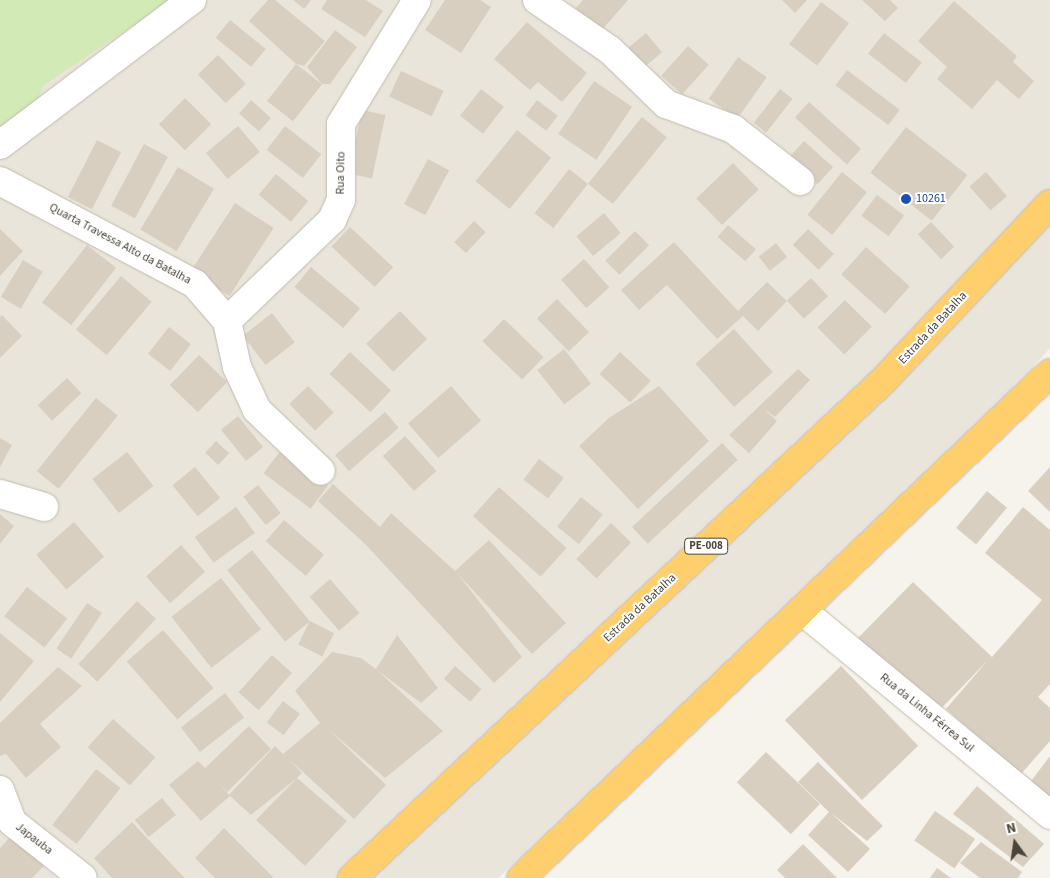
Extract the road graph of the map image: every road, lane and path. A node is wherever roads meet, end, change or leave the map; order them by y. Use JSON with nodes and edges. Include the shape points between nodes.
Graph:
{"nodes":[{"id":1,"x":192,"y":0,"type":"edge"},
{"id":2,"x":417,"y":0,"type":"edge"},
{"id":3,"x":537,"y":0,"type":"edge"},
{"id":4,"x":0,"y":145,"type":"edge"},
{"id":5,"x":0,"y":180,"type":"edge"},
{"id":6,"x":800,"y":181,"type":"dead end"},
{"id":7,"x":1050,"y":204,"type":"edge"},
{"id":8,"x":227,"y":321,"type":"junction"},
{"id":9,"x":1050,"y":373,"type":"edge"},
{"id":10,"x":320,"y":471,"type":"dead end"},
{"id":11,"x":0,"y":494,"type":"edge"},
{"id":12,"x":44,"y":507,"type":"dead end"},
{"id":13,"x":804,"y":612,"type":"junction"},
{"id":14,"x":0,"y":790,"type":"edge"},
{"id":15,"x":1050,"y":815,"type":"edge"},
{"id":16,"x":83,"y":878,"type":"edge"},
{"id":17,"x":352,"y":878,"type":"edge"},
{"id":18,"x":521,"y":878,"type":"edge"}],
"edges":[{"from":1,"to":4,"type":"street"},
{"from":2,"to":8,"type":"street","name":"Rua Oito","via":[[341,124],[341,200],[332,220]]},
{"from":3,"to":6,"type":"street","via":[[610,50],[666,104],[733,129]]},
{"from":5,"to":8,"type":"street","name":"Quarta Travessa Alto da Batalha","via":[[195,284]]},
{"from":7,"to":17,"type":"highway","name":"Estrada da Batalha","number":"PE-008","via":[[883,381]]},
{"from":8,"to":10,"type":"street","name":"Quarta Travessa Alto da Batalha","via":[[237,367],[257,410]]},
{"from":9,"to":13,"type":"highway"},
{"from":11,"to":12,"type":"street"},
{"from":13,"to":15,"type":"street","name":"Rua da Linha Férrea Sul"},
{"from":13,"to":18,"type":"highway"},
{"from":14,"to":16,"type":"street","name":"Japauba","via":[[12,822]]}]}
